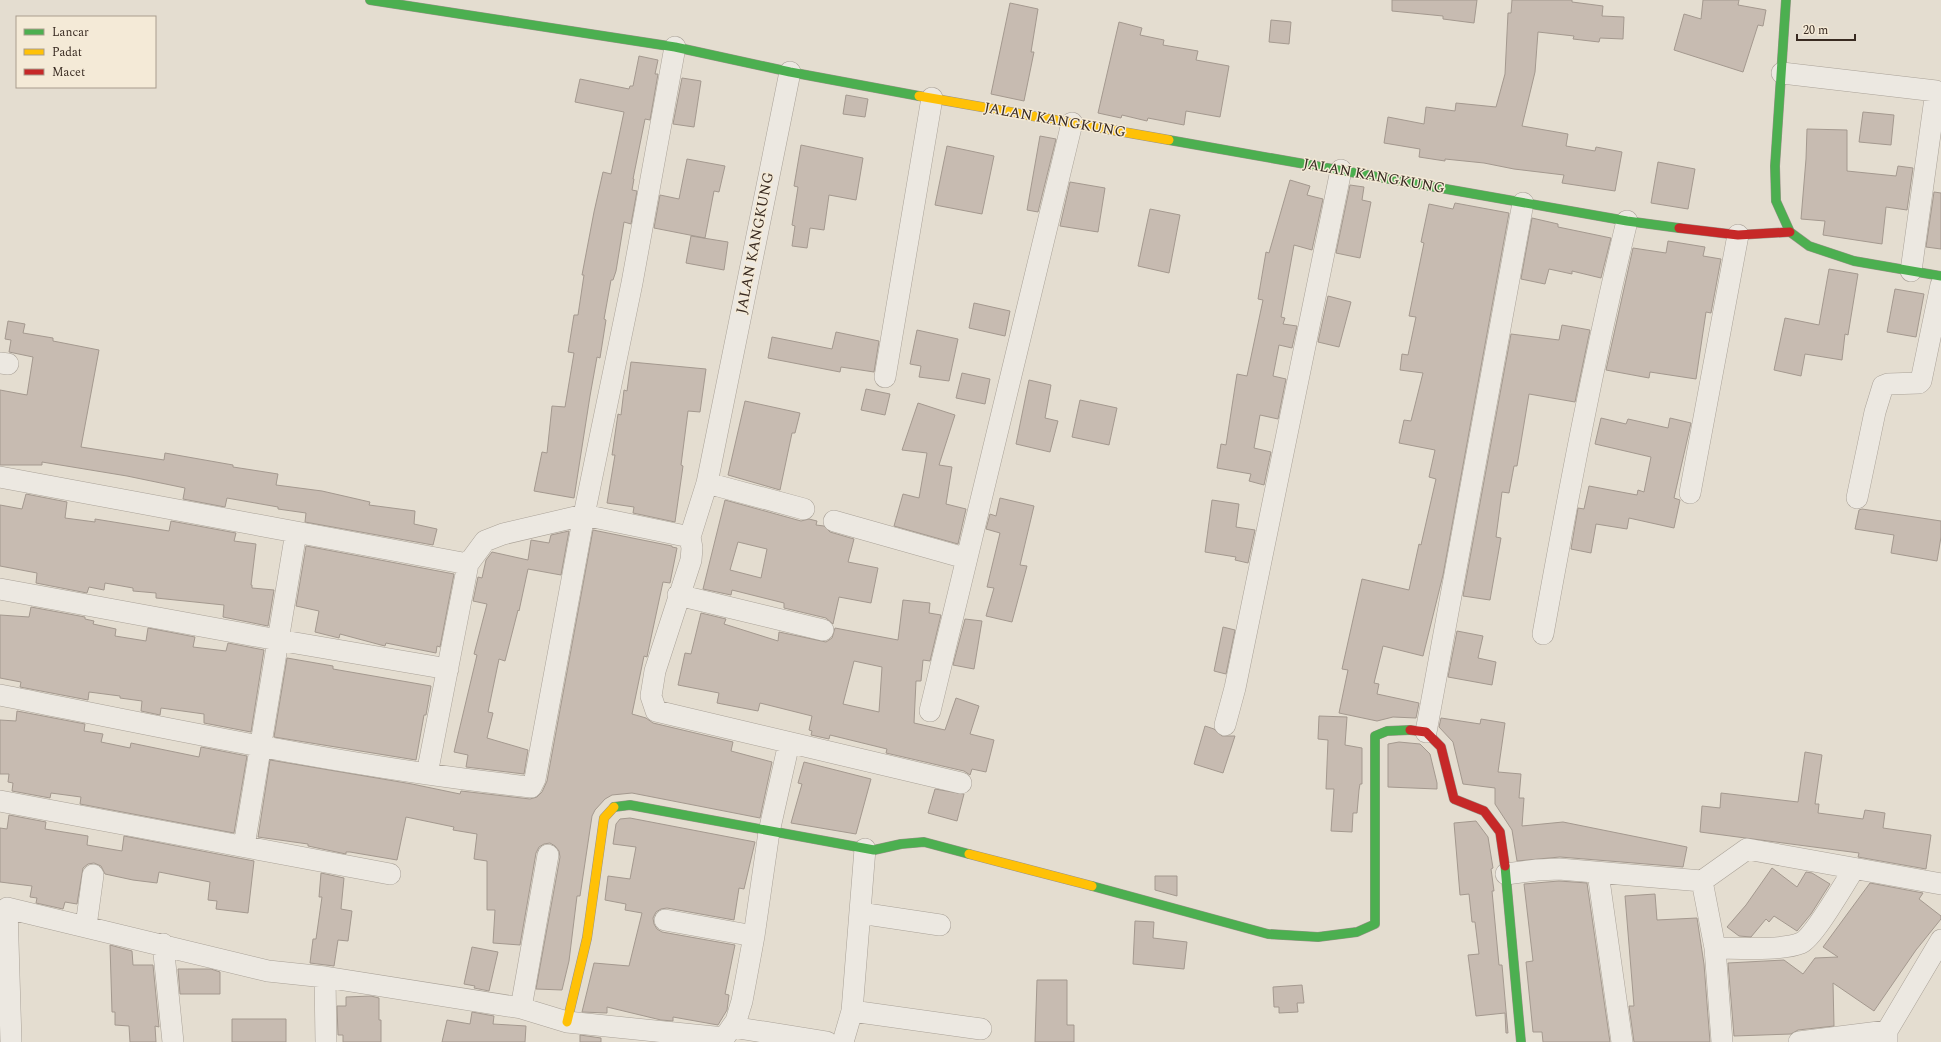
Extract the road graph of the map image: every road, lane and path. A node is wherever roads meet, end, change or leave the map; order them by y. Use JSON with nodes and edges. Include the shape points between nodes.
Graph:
{"nodes":[{"id":1,"x":370,"y":0,"type":"edge"},
{"id":2,"x":1786,"y":0,"type":"edge"},
{"id":3,"x":675,"y":47,"type":"junction"},
{"id":4,"x":790,"y":72,"type":"junction"},
{"id":5,"x":1782,"y":73,"type":"junction"},
{"id":6,"x":932,"y":98,"type":"junction"},
{"id":7,"x":1072,"y":123,"type":"junction"},
{"id":8,"x":1341,"y":170,"type":"junction"},
{"id":9,"x":1523,"y":203,"type":"junction"},
{"id":10,"x":1627,"y":221,"type":"junction"},
{"id":11,"x":1790,"y":232,"type":"junction"},
{"id":12,"x":1738,"y":235,"type":"junction"},
{"id":13,"x":1911,"y":271,"type":"junction"},
{"id":14,"x":1941,"y":276,"type":"edge"},
{"id":15,"x":1941,"y":285,"type":"edge"},
{"id":16,"x":885,"y":377,"type":"dead end"},
{"id":17,"x":0,"y":477,"type":"edge"},
{"id":18,"x":707,"y":483,"type":"junction"},
{"id":19,"x":1690,"y":493,"type":"dead end"},
{"id":20,"x":1858,"y":498,"type":"dead end"},
{"id":21,"x":804,"y":509,"type":"dead end"},
{"id":22,"x":584,"y":515,"type":"junction"},
{"id":23,"x":834,"y":521,"type":"dead end"},
{"id":24,"x":296,"y":532,"type":"junction"},
{"id":25,"x":690,"y":536,"type":"junction"},
{"id":26,"x":965,"y":558,"type":"junction"},
{"id":27,"x":468,"y":564,"type":"junction"},
{"id":28,"x":0,"y":589,"type":"edge"},
{"id":29,"x":678,"y":595,"type":"junction"},
{"id":30,"x":823,"y":630,"type":"dead end"},
{"id":31,"x":1543,"y":634,"type":"dead end"},
{"id":32,"x":278,"y":640,"type":"junction"},
{"id":33,"x":448,"y":669,"type":"junction"},
{"id":34,"x":0,"y":695,"type":"edge"},
{"id":35,"x":930,"y":711,"type":"dead end"},
{"id":36,"x":1225,"y":725,"type":"dead end"},
{"id":37,"x":1426,"y":732,"type":"junction"},
{"id":38,"x":790,"y":743,"type":"junction"},
{"id":39,"x":260,"y":746,"type":"junction"},
{"id":40,"x":426,"y":774,"type":"junction"},
{"id":41,"x":961,"y":783,"type":"dead end"},
{"id":42,"x":0,"y":801,"type":"edge"},
{"id":43,"x":769,"y":832,"type":"junction"},
{"id":44,"x":244,"y":846,"type":"junction"},
{"id":45,"x":865,"y":849,"type":"junction"},
{"id":46,"x":548,"y":855,"type":"dead end"},
{"id":47,"x":1854,"y":869,"type":"junction"},
{"id":48,"x":1598,"y":872,"type":"junction"},
{"id":49,"x":390,"y":874,"type":"dead end"},
{"id":50,"x":1506,"y":874,"type":"junction"},
{"id":51,"x":93,"y":875,"type":"dead end"},
{"id":52,"x":1702,"y":881,"type":"junction"},
{"id":53,"x":1941,"y":884,"type":"edge"},
{"id":54,"x":860,"y":913,"type":"junction"},
{"id":55,"x":665,"y":920,"type":"dead end"},
{"id":56,"x":940,"y":925,"type":"dead end"},
{"id":57,"x":86,"y":926,"type":"junction"},
{"id":58,"x":754,"y":936,"type":"junction"},
{"id":59,"x":1941,"y":940,"type":"edge"},
{"id":60,"x":163,"y":944,"type":"junction"},
{"id":61,"x":1715,"y":948,"type":"junction"},
{"id":62,"x":325,"y":977,"type":"junction"},
{"id":63,"x":521,"y":1008,"type":"junction"},
{"id":64,"x":852,"y":1011,"type":"junction"},
{"id":65,"x":567,"y":1022,"type":"junction"},
{"id":66,"x":732,"y":1027,"type":"junction"},
{"id":67,"x":981,"y":1029,"type":"dead end"},
{"id":68,"x":752,"y":1036,"type":"edge"},
{"id":69,"x":1887,"y":1036,"type":"edge"},
{"id":70,"x":11,"y":1042,"type":"edge"},
{"id":71,"x":173,"y":1042,"type":"edge"},
{"id":72,"x":326,"y":1042,"type":"edge"},
{"id":73,"x":827,"y":1042,"type":"edge"},
{"id":74,"x":843,"y":1042,"type":"edge"},
{"id":75,"x":1521,"y":1042,"type":"edge"},
{"id":76,"x":1622,"y":1042,"type":"edge"},
{"id":77,"x":1722,"y":1042,"type":"edge"},
{"id":78,"x":1799,"y":1042,"type":"edge"}],
"edges":[{"from":1,"to":3,"type":"street"},
{"from":2,"to":5,"type":"street"},
{"from":3,"to":4,"type":"street"},
{"from":3,"to":22,"type":"street","via":[[632,283]]},
{"from":4,"to":6,"type":"street","name":"JALAN KANGKUNG"},
{"from":4,"to":18,"type":"street","name":"JALAN KANGKUNG"},
{"from":5,"to":11,"type":"street","via":[[1775,166],[1776,201]]},
{"from":5,"to":13,"type":"street","via":[[1936,91]]},
{"from":6,"to":7,"type":"street","name":"JALAN KANGKUNG"},
{"from":6,"to":16,"type":"street"},
{"from":7,"to":8,"type":"street","name":"JALAN KANGKUNG"},
{"from":7,"to":26,"type":"street"},
{"from":8,"to":9,"type":"street","name":"JALAN KANGKUNG"},
{"from":8,"to":36,"type":"street","via":[[1236,688]]},
{"from":9,"to":10,"type":"street","name":"JALAN KANGKUNG"},
{"from":9,"to":37,"type":"street"},
{"from":10,"to":12,"type":"street","name":"JALAN KANGKUNG"},
{"from":10,"to":31,"type":"street","via":[[1607,304]]},
{"from":11,"to":12,"type":"street","name":"JALAN KANGKUNG"},
{"from":11,"to":13,"type":"street","via":[[1809,246],[1854,261]]},
{"from":12,"to":19,"type":"street"},
{"from":13,"to":14,"type":"street"},
{"from":15,"to":20,"type":"street","via":[[1921,381],[1884,386],[1875,412]]},
{"from":17,"to":24,"type":"street"},
{"from":18,"to":21,"type":"street"},
{"from":18,"to":25,"type":"street","name":"JALAN KANGKUNG"},
{"from":22,"to":25,"type":"street"},
{"from":22,"to":27,"type":"street","via":[[503,534],[485,541]]},
{"from":22,"to":40,"type":"street","via":[[531,787]]},
{"from":23,"to":26,"type":"street"},
{"from":24,"to":27,"type":"street"},
{"from":24,"to":32,"type":"street"},
{"from":25,"to":29,"type":"street","via":[[691,560]]},
{"from":26,"to":35,"type":"street"},
{"from":27,"to":33,"type":"street"},
{"from":28,"to":32,"type":"street"},
{"from":29,"to":30,"type":"street"},
{"from":29,"to":38,"type":"street","via":[[650,696],[656,711]]},
{"from":32,"to":33,"type":"street"},
{"from":32,"to":39,"type":"street"},
{"from":33,"to":40,"type":"street"},
{"from":34,"to":39,"type":"street"},
{"from":37,"to":45,"type":"street","via":[[1390,729],[1375,736],[1375,924],[1362,932],[1310,939],[1282,938],[1236,928],[1202,915],[934,844],[924,842],[874,850]]},
{"from":37,"to":50,"type":"street","via":[[1441,747],[1454,799],[1484,811],[1500,832]]},
{"from":38,"to":41,"type":"street"},
{"from":38,"to":43,"type":"street"},
{"from":39,"to":40,"type":"street"},
{"from":39,"to":44,"type":"street"},
{"from":42,"to":44,"type":"street"},
{"from":43,"to":45,"type":"street"},
{"from":43,"to":58,"type":"street"},
{"from":43,"to":65,"type":"street","via":[[630,805],[614,807],[604,818],[587,938]]},
{"from":44,"to":49,"type":"street"},
{"from":45,"to":54,"type":"street"},
{"from":46,"to":63,"type":"street"},
{"from":47,"to":52,"type":"street","via":[[1747,849]]},
{"from":47,"to":53,"type":"street"},
{"from":47,"to":61,"type":"street","via":[[1812,933],[1802,943],[1787,947]]},
{"from":48,"to":50,"type":"street","via":[[1559,869]]},
{"from":48,"to":52,"type":"street"},
{"from":48,"to":76,"type":"street"},
{"from":50,"to":75,"type":"street"},
{"from":51,"to":57,"type":"street"},
{"from":52,"to":61,"type":"street"},
{"from":54,"to":56,"type":"street"},
{"from":54,"to":64,"type":"street"},
{"from":55,"to":58,"type":"street"},
{"from":57,"to":60,"type":"street"},
{"from":57,"to":70,"type":"street","via":[[7,908]]},
{"from":58,"to":66,"type":"street","via":[[742,1001]]},
{"from":59,"to":69,"type":"street"},
{"from":60,"to":62,"type":"street","via":[[268,971]]},
{"from":60,"to":71,"type":"street"},
{"from":61,"to":77,"type":"street"},
{"from":62,"to":63,"type":"street"},
{"from":62,"to":72,"type":"street"},
{"from":63,"to":65,"type":"street"},
{"from":64,"to":67,"type":"street"},
{"from":64,"to":74,"type":"street"},
{"from":65,"to":66,"type":"street","via":[[724,1038]]},
{"from":66,"to":68,"type":"street"},
{"from":68,"to":73,"type":"street"},
{"from":69,"to":78,"type":"street"}]}
